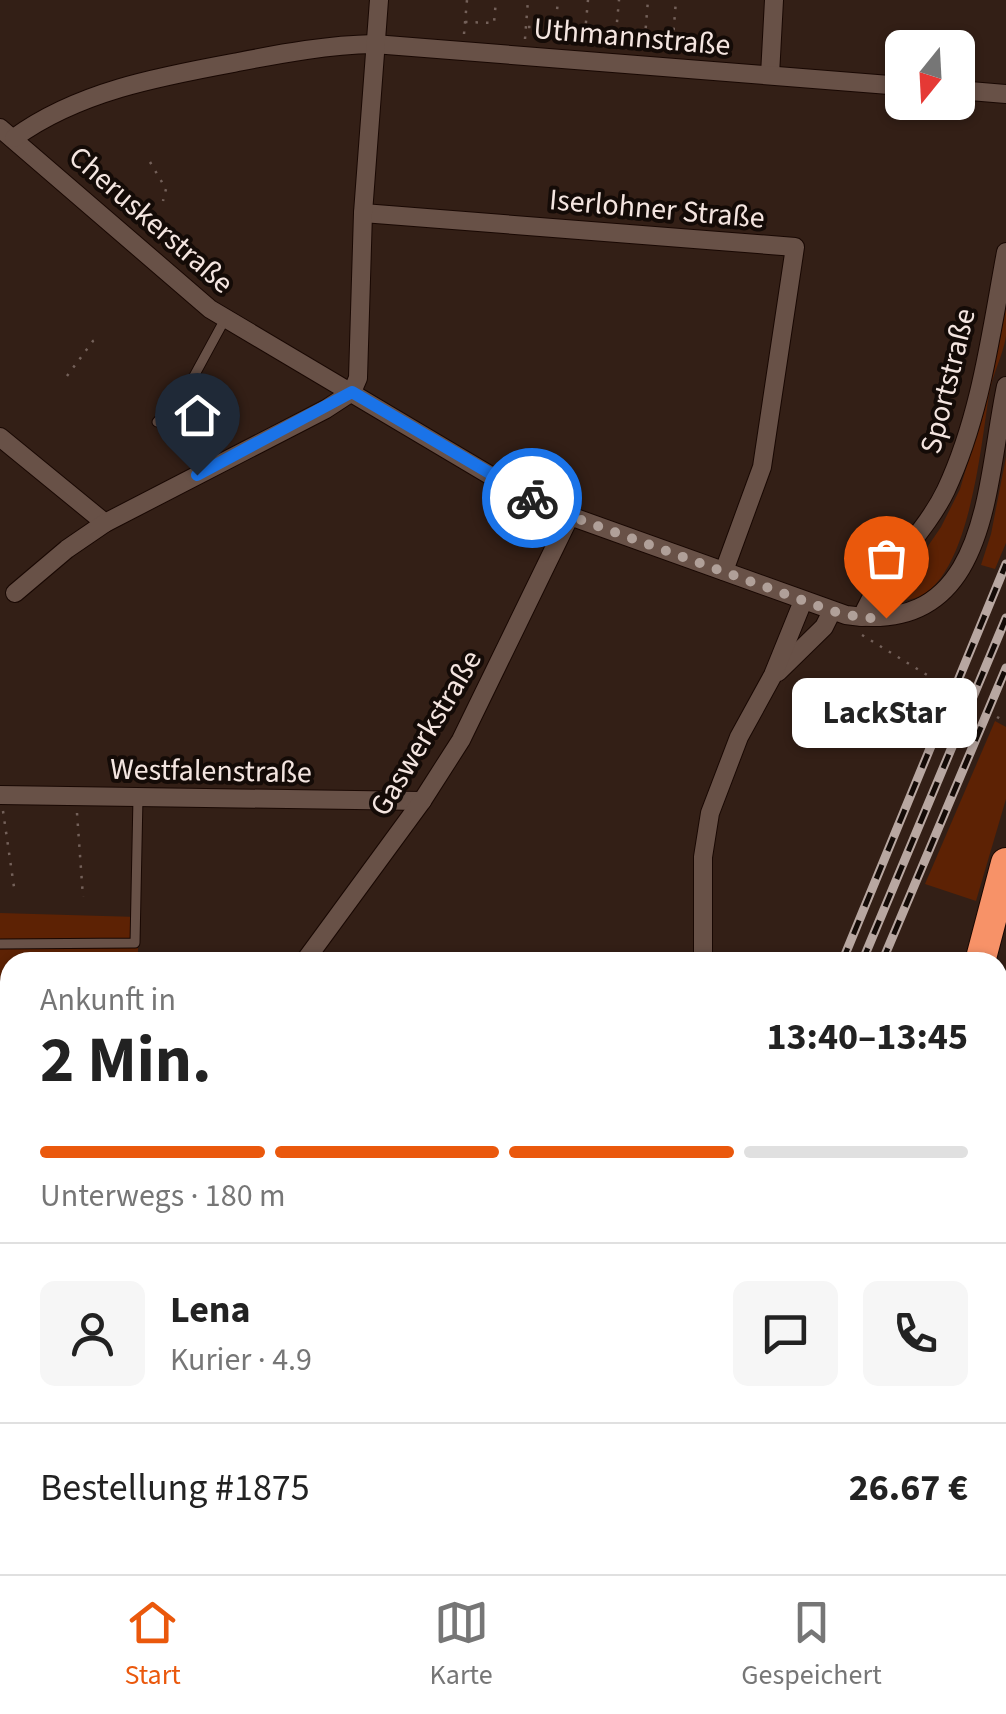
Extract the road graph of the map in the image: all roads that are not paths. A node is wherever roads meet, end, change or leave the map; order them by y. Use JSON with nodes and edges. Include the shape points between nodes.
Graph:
{"nodes":[{"id":1,"x":379,"y":0,"type":"edge"},
{"id":2,"x":774,"y":0,"type":"edge"},
{"id":3,"x":374,"y":44,"type":"junction"},
{"id":4,"x":770,"y":75,"type":"junction"},
{"id":5,"x":885,"y":85,"type":"edge"},
{"id":6,"x":975,"y":91,"type":"edge"},
{"id":7,"x":1006,"y":94,"type":"edge"},
{"id":8,"x":7,"y":133,"type":"edge"},
{"id":9,"x":362,"y":213,"type":"junction"},
{"id":10,"x":1006,"y":252,"type":"edge"},
{"id":11,"x":225,"y":319,"type":"junction"},
{"id":12,"x":1006,"y":386,"type":"edge"},
{"id":13,"x":352,"y":392,"type":"junction"},
{"id":14,"x":156,"y":422,"type":"dead end"},
{"id":15,"x":0,"y":437,"type":"edge"},
{"id":16,"x":570,"y":516,"type":"junction"},
{"id":17,"x":105,"y":523,"type":"junction"},
{"id":18,"x":724,"y":571,"type":"junction"},
{"id":19,"x":15,"y":594,"type":"dead end"},
{"id":20,"x":803,"y":600,"type":"junction"},
{"id":21,"x":847,"y":615,"type":"junction"},
{"id":22,"x":774,"y":676,"type":"junction"},
{"id":23,"x":2,"y":795,"type":"edge"},
{"id":24,"x":138,"y":798,"type":"junction"},
{"id":25,"x":422,"y":801,"type":"junction"},
{"id":26,"x":1006,"y":863,"type":"edge"},
{"id":27,"x":0,"y":944,"type":"edge"},
{"id":28,"x":311,"y":952,"type":"edge"},
{"id":29,"x":703,"y":952,"type":"edge"},
{"id":30,"x":983,"y":952,"type":"edge"}],
"edges":[{"from":1,"to":3,"type":"street"},
{"from":2,"to":4,"type":"street"},
{"from":3,"to":4,"type":"street","name":"Uthmannstraße"},
{"from":3,"to":8,"type":"street","name":"Uthmannstraße","via":[[331,44],[144,80]]},
{"from":3,"to":9,"type":"street"},
{"from":4,"to":5,"type":"street","name":"Uthmannstraße"},
{"from":6,"to":7,"type":"street"},
{"from":8,"to":11,"type":"street","name":"Cheruskerstraße"},
{"from":9,"to":13,"type":"street","via":[[358,378]]},
{"from":9,"to":18,"type":"street","name":"Iserlohner Straße","via":[[795,247],[762,467]]},
{"from":10,"to":21,"type":"street","name":"Sportstraße","via":[[978,397],[946,492],[873,592]]},
{"from":11,"to":13,"type":"street","name":"Cheruskerstraße"},
{"from":11,"to":14,"type":"lane","via":[[187,390]]},
{"from":12,"to":21,"type":"street","name":"Cheruskerstraße","via":[[982,517],[964,567],[948,588],[908,613]]},
{"from":13,"to":16,"type":"street","name":"Cheruskerstraße"},
{"from":13,"to":17,"type":"street"},
{"from":15,"to":17,"type":"street"},
{"from":16,"to":18,"type":"street","name":"Cheruskerstraße"},
{"from":16,"to":25,"type":"street","name":"Gaswerkstraße","via":[[482,700]]},
{"from":17,"to":19,"type":"street"},
{"from":18,"to":20,"type":"street","name":"Cheruskerstraße"},
{"from":20,"to":21,"type":"street","name":"Cheruskerstraße"},
{"from":20,"to":22,"type":"street"},
{"from":21,"to":22,"type":"street","name":"Sportstraße","via":[[824,626]]},
{"from":22,"to":29,"type":"street","via":[[739,737],[710,813]]},
{"from":23,"to":24,"type":"street","name":"Westfalenstraße"},
{"from":24,"to":25,"type":"street","name":"Westfalenstraße"},
{"from":24,"to":27,"type":"lane","via":[[135,943]]},
{"from":25,"to":28,"type":"street","name":"Gaswerkstraße"},
{"from":26,"to":30,"type":"highway"}]}
